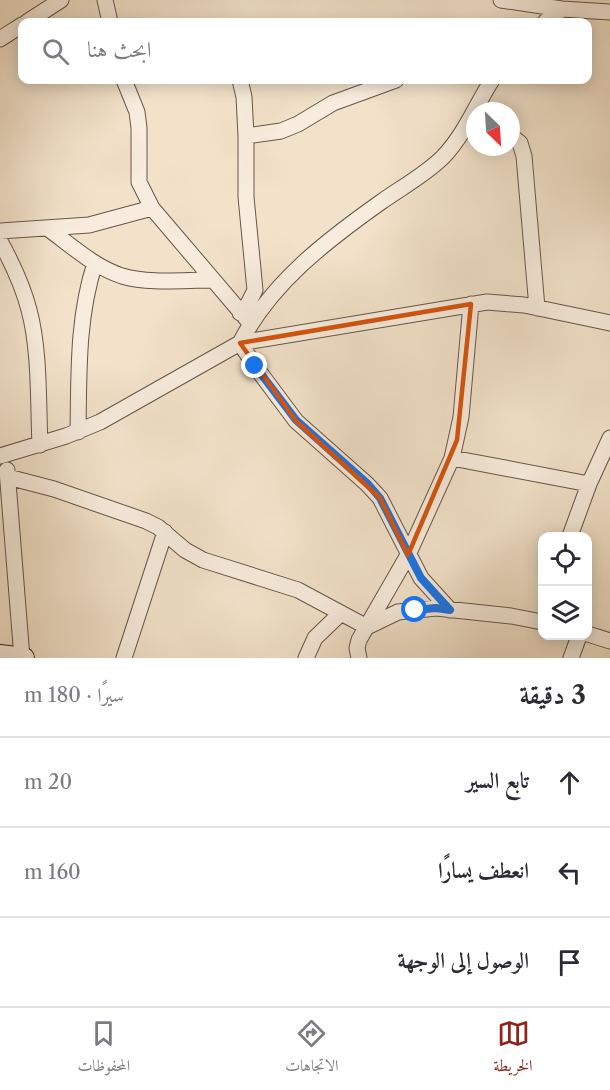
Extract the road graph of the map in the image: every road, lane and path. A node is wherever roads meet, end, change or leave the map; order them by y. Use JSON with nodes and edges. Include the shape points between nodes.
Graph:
{"nodes":[{"id":1,"x":61,"y":0,"type":"edge"},
{"id":2,"x":105,"y":0,"type":"edge"},
{"id":3,"x":501,"y":0,"type":"edge"},
{"id":4,"x":562,"y":9,"type":"junction"},
{"id":5,"x":610,"y":12,"type":"edge"},
{"id":6,"x":33,"y":18,"type":"edge"},
{"id":7,"x":109,"y":18,"type":"edge"},
{"id":8,"x":550,"y":18,"type":"edge"},
{"id":9,"x":18,"y":28,"type":"edge"},
{"id":10,"x":0,"y":39,"type":"edge"},
{"id":11,"x":126,"y":84,"type":"edge"},
{"id":12,"x":241,"y":84,"type":"edge"},
{"id":13,"x":385,"y":84,"type":"edge"},
{"id":14,"x":490,"y":84,"type":"edge"},
{"id":15,"x":481,"y":102,"type":"edge"},
{"id":16,"x":466,"y":126,"type":"edge"},
{"id":17,"x":246,"y":136,"type":"junction"},
{"id":18,"x":520,"y":143,"type":"edge"},
{"id":19,"x":152,"y":208,"type":"junction"},
{"id":20,"x":47,"y":228,"type":"junction"},
{"id":21,"x":0,"y":231,"type":"edge"},
{"id":22,"x":0,"y":241,"type":"edge"},
{"id":23,"x":95,"y":263,"type":"junction"},
{"id":24,"x":212,"y":280,"type":"junction"},
{"id":25,"x":471,"y":304,"type":"junction"},
{"id":26,"x":537,"y":308,"type":"junction"},
{"id":27,"x":245,"y":318,"type":"junction"},
{"id":28,"x":610,"y":323,"type":"edge"},
{"id":29,"x":240,"y":343,"type":"junction"},
{"id":30,"x":78,"y":432,"type":"junction"},
{"id":31,"x":610,"y":438,"type":"edge"},
{"id":32,"x":40,"y":445,"type":"junction"},
{"id":33,"x":3,"y":456,"type":"edge"},
{"id":34,"x":452,"y":458,"type":"junction"},
{"id":35,"x":8,"y":477,"type":"junction"},
{"id":36,"x":589,"y":484,"type":"junction"},
{"id":37,"x":165,"y":532,"type":"junction"},
{"id":38,"x":572,"y":532,"type":"edge"},
{"id":39,"x":408,"y":555,"type":"junction"},
{"id":40,"x":450,"y":610,"type":"junction"},
{"id":41,"x":341,"y":613,"type":"junction"},
{"id":42,"x":538,"y":618,"type":"edge"},
{"id":43,"x":367,"y":627,"type":"junction"},
{"id":44,"x":592,"y":635,"type":"edge"},
{"id":45,"x":578,"y":640,"type":"edge"},
{"id":46,"x":610,"y":641,"type":"edge"},
{"id":47,"x":0,"y":655,"type":"edge"},
{"id":48,"x":23,"y":658,"type":"edge"},
{"id":49,"x":124,"y":658,"type":"edge"},
{"id":50,"x":306,"y":658,"type":"edge"},
{"id":51,"x":359,"y":658,"type":"edge"},
{"id":52,"x":571,"y":658,"type":"edge"}],
"edges":[{"from":1,"to":6,"type":"street"},
{"from":2,"to":7,"type":"street"},
{"from":3,"to":4,"type":"street"},
{"from":4,"to":5,"type":"street"},
{"from":4,"to":8,"type":"street"},
{"from":9,"to":10,"type":"street"},
{"from":11,"to":19,"type":"street","via":[[137,112],[139,182]]},
{"from":12,"to":17,"type":"street"},
{"from":13,"to":17,"type":"street","via":[[333,103],[298,124]]},
{"from":14,"to":15,"type":"street"},
{"from":16,"to":27,"type":"street","via":[[428,171],[317,250]]},
{"from":17,"to":27,"type":"street","via":[[246,197],[255,290]]},
{"from":18,"to":26,"type":"street"},
{"from":19,"to":20,"type":"street","via":[[89,225]]},
{"from":19,"to":24,"type":"street"},
{"from":20,"to":21,"type":"street"},
{"from":20,"to":23,"type":"street"},
{"from":22,"to":32,"type":"street","via":[[30,312]]},
{"from":23,"to":24,"type":"street","via":[[136,278]]},
{"from":23,"to":30,"type":"street","via":[[81,329]]},
{"from":24,"to":27,"type":"street"},
{"from":25,"to":26,"type":"street"},
{"from":25,"to":29,"type":"street"},
{"from":25,"to":34,"type":"street","via":[[461,417]]},
{"from":26,"to":28,"type":"street"},
{"from":27,"to":29,"type":"street"},
{"from":29,"to":30,"type":"street"},
{"from":29,"to":39,"type":"street","via":[[296,420],[380,498]]},
{"from":30,"to":32,"type":"street"},
{"from":31,"to":36,"type":"street"},
{"from":32,"to":33,"type":"street"},
{"from":33,"to":35,"type":"street"},
{"from":34,"to":36,"type":"street"},
{"from":34,"to":39,"type":"street"},
{"from":35,"to":37,"type":"street","via":[[136,517]]},
{"from":35,"to":48,"type":"street"},
{"from":36,"to":38,"type":"street"},
{"from":37,"to":41,"type":"street","via":[[203,560],[298,590]]},
{"from":37,"to":49,"type":"street"},
{"from":39,"to":40,"type":"street","via":[[421,578]]},
{"from":39,"to":43,"type":"street"},
{"from":40,"to":42,"type":"street"},
{"from":40,"to":43,"type":"street","via":[[398,612]]},
{"from":41,"to":43,"type":"street"},
{"from":41,"to":50,"type":"street","via":[[315,638]]},
{"from":43,"to":51,"type":"street","via":[[359,640]]},
{"from":44,"to":46,"type":"street"},
{"from":45,"to":52,"type":"street"},
{"from":47,"to":48,"type":"main road"}]}
